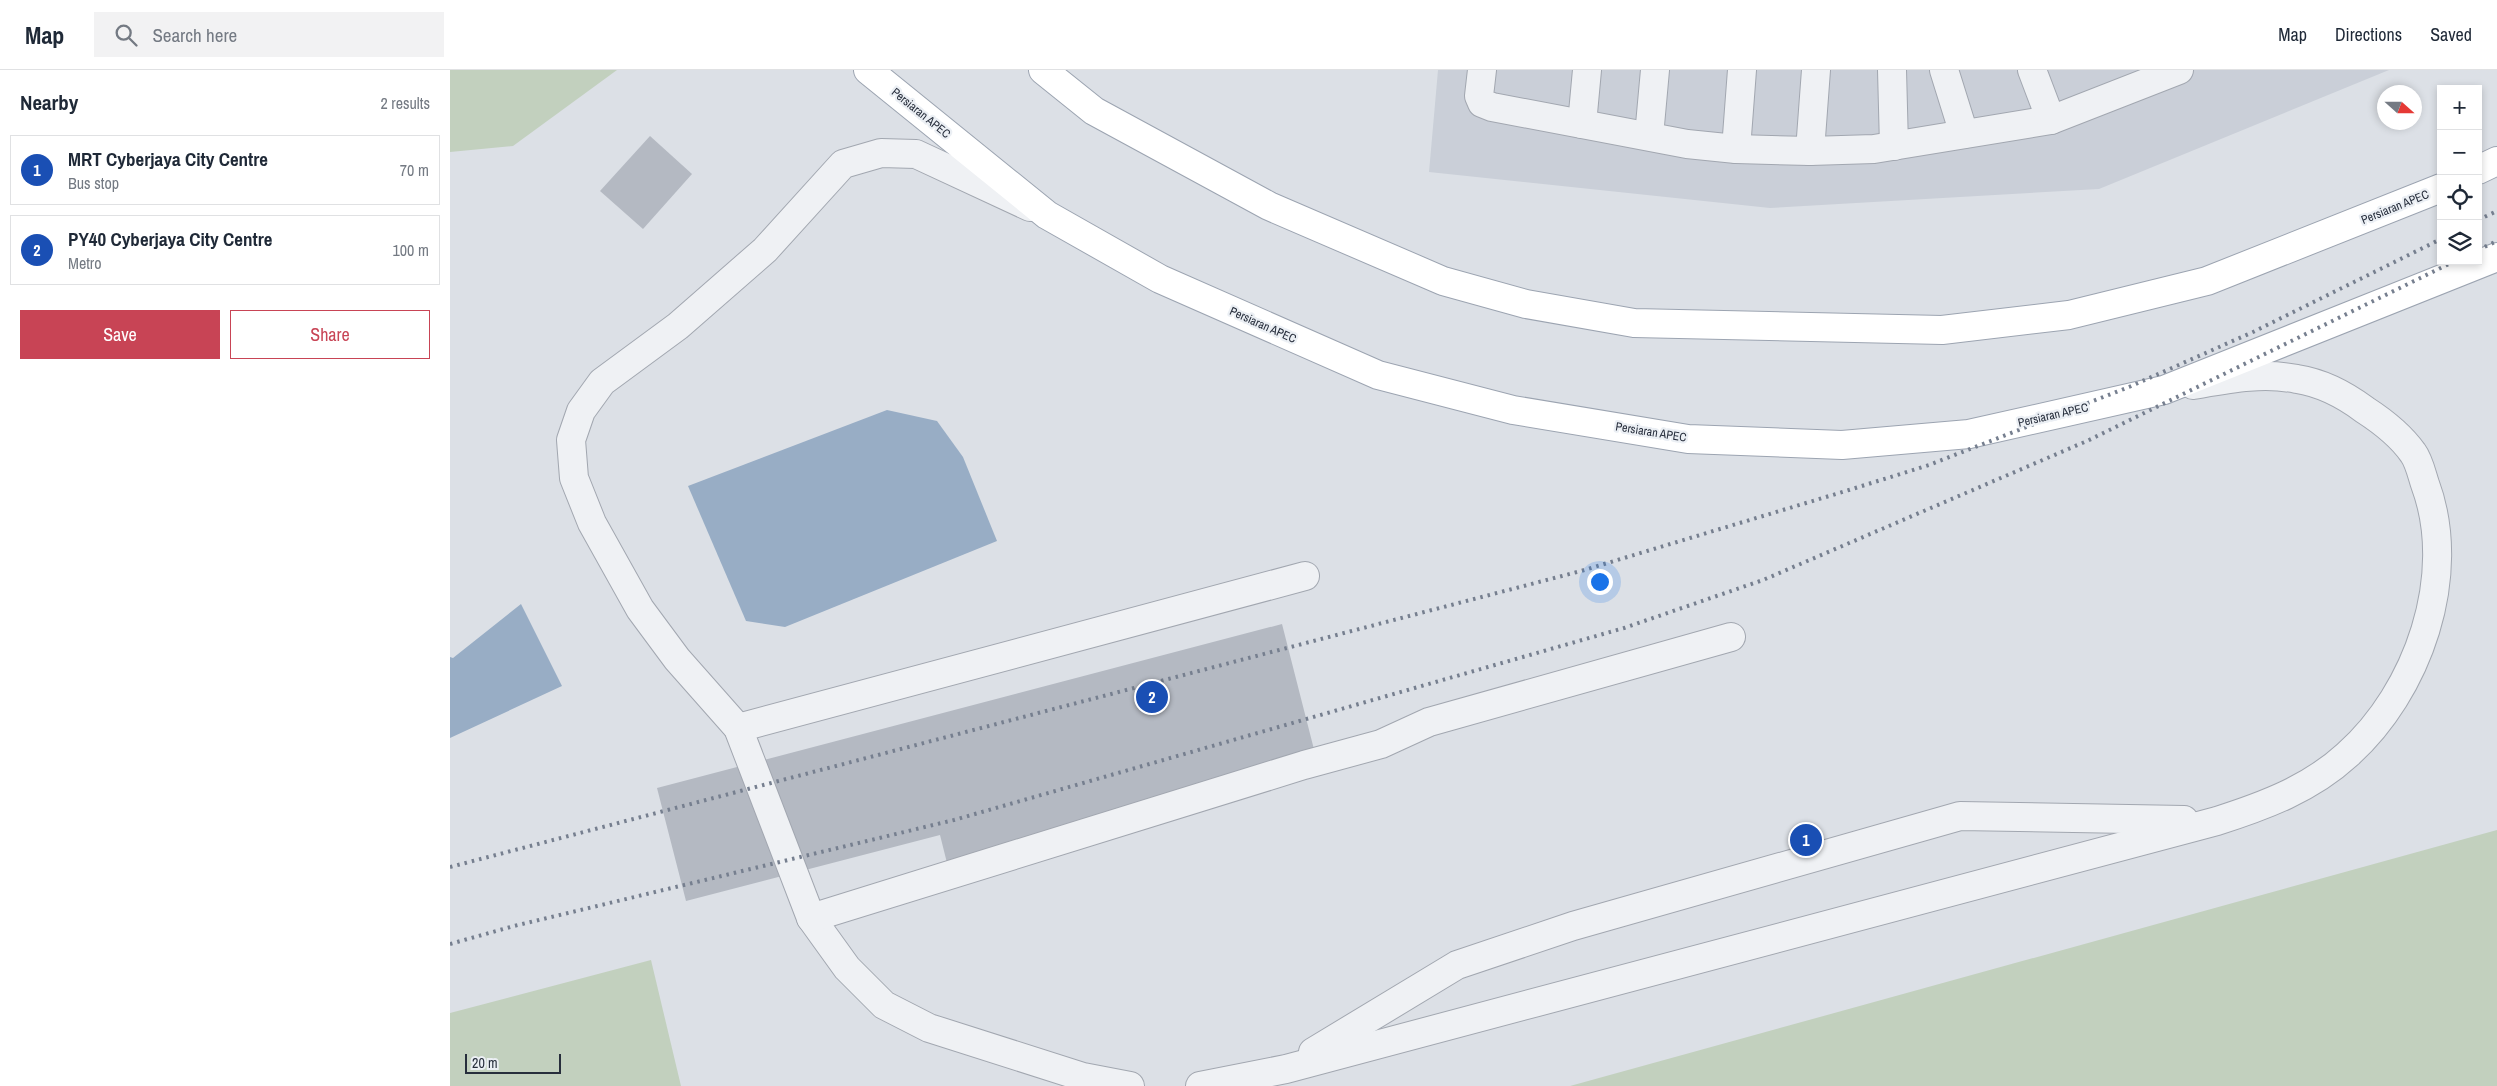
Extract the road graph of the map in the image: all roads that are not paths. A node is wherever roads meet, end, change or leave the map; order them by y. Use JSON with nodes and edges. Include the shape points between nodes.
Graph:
{"nodes":[{"id":1,"x":868,"y":70,"type":"edge"},
{"id":2,"x":1043,"y":70,"type":"edge"},
{"id":3,"x":1482,"y":70,"type":"edge"},
{"id":4,"x":1587,"y":70,"type":"edge"},
{"id":5,"x":1655,"y":70,"type":"edge"},
{"id":6,"x":1742,"y":70,"type":"edge"},
{"id":7,"x":1816,"y":70,"type":"edge"},
{"id":8,"x":1892,"y":70,"type":"edge"},
{"id":9,"x":1944,"y":70,"type":"edge"},
{"id":10,"x":2032,"y":70,"type":"edge"},
{"id":11,"x":2179,"y":70,"type":"edge"},
{"id":12,"x":2051,"y":120,"type":"junction"},
{"id":13,"x":1582,"y":124,"type":"junction"},
{"id":14,"x":1964,"y":134,"type":"junction"},
{"id":15,"x":1649,"y":136,"type":"junction"},
{"id":16,"x":1894,"y":146,"type":"junction"},
{"id":17,"x":1736,"y":149,"type":"junction"},
{"id":18,"x":1810,"y":151,"type":"junction"},
{"id":19,"x":2497,"y":161,"type":"edge"},
{"id":20,"x":2482,"y":168,"type":"edge"},
{"id":21,"x":2437,"y":190,"type":"edge"},
{"id":22,"x":1048,"y":216,"type":"junction"},
{"id":23,"x":2497,"y":257,"type":"edge"},
{"id":24,"x":2164,"y":390,"type":"junction"},
{"id":25,"x":1305,"y":576,"type":"dead end"},
{"id":26,"x":1731,"y":637,"type":"dead end"},
{"id":27,"x":738,"y":728,"type":"junction"},
{"id":28,"x":2217,"y":821,"type":"junction"},
{"id":29,"x":811,"y":918,"type":"junction"},
{"id":30,"x":1286,"y":1068,"type":"junction"},
{"id":31,"x":1130,"y":1086,"type":"edge"},
{"id":32,"x":1200,"y":1086,"type":"edge"}],
"edges":[{"from":1,"to":22,"type":"main road","name":"Persiaran APEC"},
{"from":2,"to":21,"type":"main road","name":"Persiaran APEC","via":[[1094,111],[1278,210],[1443,281],[1526,304],[1634,323],[1942,330],[2069,315],[2207,281]]},
{"from":3,"to":13,"type":"lane","via":[[1479,96],[1482,103]]},
{"from":4,"to":13,"type":"lane"},
{"from":5,"to":15,"type":"lane"},
{"from":6,"to":17,"type":"lane"},
{"from":7,"to":18,"type":"lane"},
{"from":8,"to":16,"type":"lane"},
{"from":9,"to":14,"type":"lane"},
{"from":10,"to":12,"type":"lane"},
{"from":11,"to":12,"type":"lane"},
{"from":12,"to":14,"type":"lane"},
{"from":13,"to":15,"type":"lane"},
{"from":14,"to":16,"type":"lane"},
{"from":15,"to":17,"type":"lane"},
{"from":16,"to":18,"type":"lane"},
{"from":17,"to":18,"type":"lane"},
{"from":19,"to":20,"type":"main road"},
{"from":22,"to":24,"type":"main road","name":"Persiaran APEC","via":[[1160,279],[1378,376],[1513,410],[1688,439],[1842,445],[1969,434]]},
{"from":22,"to":27,"type":"lane","via":[[916,154],[881,153],[842,164],[765,250],[678,326],[602,382],[581,411],[571,440],[574,478],[592,523],[640,609],[677,660]]},
{"from":23,"to":24,"type":"main road","name":"Persiaran APEC"},
{"from":24,"to":28,"type":"lane","via":[[2250,376],[2298,379],[2342,393],[2380,420],[2414,454],[2434,506],[2436,562],[2429,624],[2414,665],[2387,711],[2348,755],[2312,782],[2261,807]]},
{"from":25,"to":27,"type":"lane"},
{"from":26,"to":29,"type":"lane","via":[[1429,722],[1381,744]]},
{"from":27,"to":29,"type":"lane"},
{"from":28,"to":30,"type":"lane"},
{"from":28,"to":30,"type":"lane","via":[[1960,816],[1573,926],[1457,965]]},
{"from":29,"to":31,"type":"lane","via":[[847,968],[884,1005],[929,1028],[994,1050],[1083,1077]]},
{"from":30,"to":32,"type":"lane"}]}
